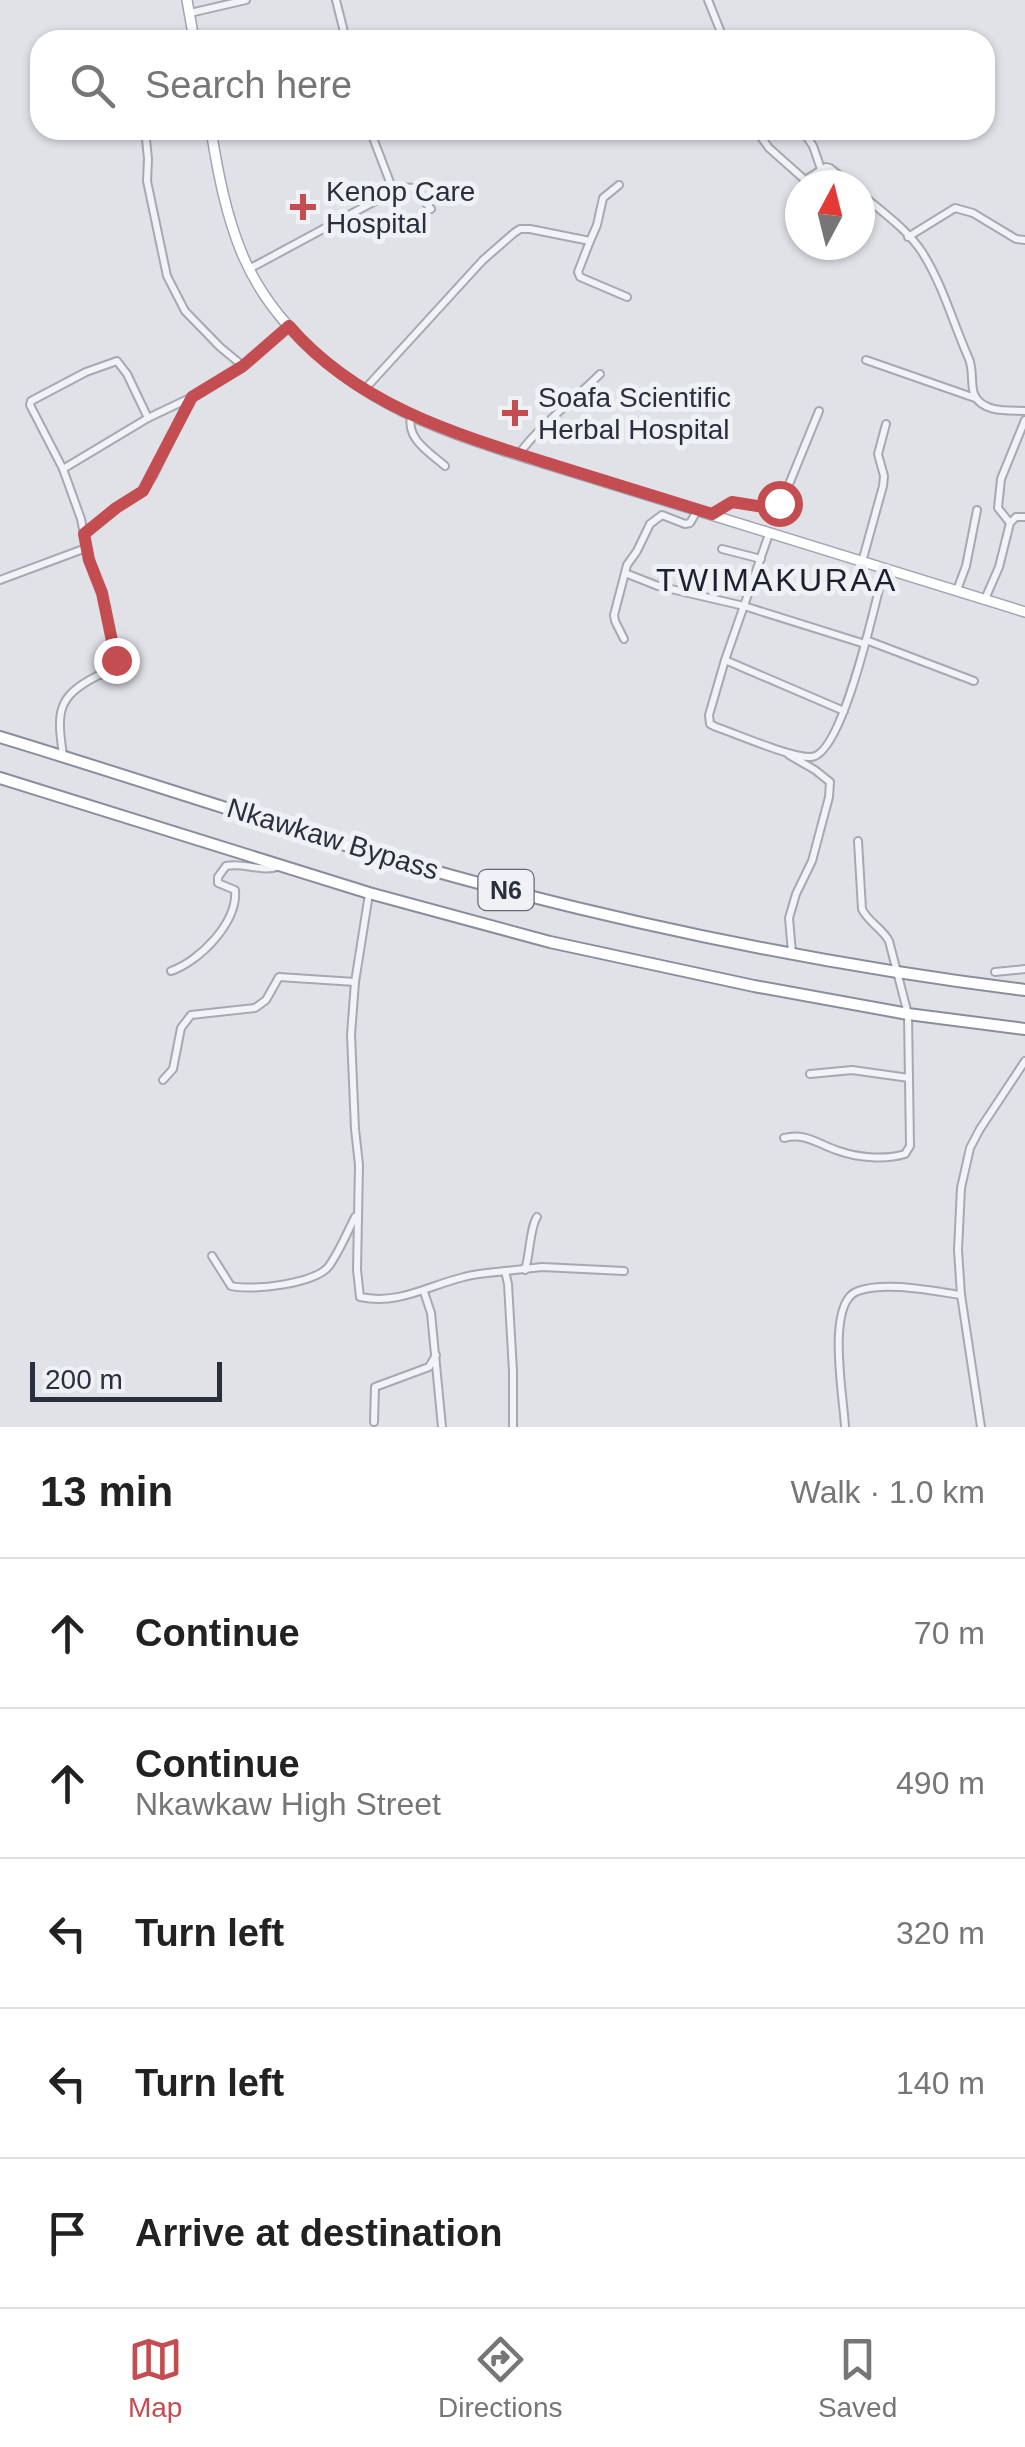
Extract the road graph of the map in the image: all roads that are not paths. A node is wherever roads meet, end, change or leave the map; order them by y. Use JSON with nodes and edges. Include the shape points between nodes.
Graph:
{"nodes":[{"id":1,"x":187,"y":0,"type":"edge"},
{"id":2,"x":246,"y":0,"type":"edge"},
{"id":3,"x":336,"y":0,"type":"edge"},
{"id":4,"x":708,"y":0,"type":"edge"},
{"id":5,"x":209,"y":4,"type":"edge"},
{"id":6,"x":190,"y":13,"type":"junction"},
{"id":7,"x":193,"y":30,"type":"edge"},
{"id":8,"x":344,"y":30,"type":"edge"},
{"id":9,"x":720,"y":30,"type":"edge"},
{"id":10,"x":146,"y":140,"type":"edge"},
{"id":11,"x":213,"y":140,"type":"edge"},
{"id":12,"x":374,"y":140,"type":"edge"},
{"id":13,"x":763,"y":140,"type":"edge"},
{"id":14,"x":810,"y":140,"type":"edge"},
{"id":15,"x":821,"y":169,"type":"junction"},
{"id":16,"x":832,"y":170,"type":"edge"},
{"id":17,"x":619,"y":185,"type":"dead end"},
{"id":18,"x":393,"y":190,"type":"junction"},
{"id":19,"x":875,"y":205,"type":"edge"},
{"id":20,"x":431,"y":209,"type":"dead end"},
{"id":21,"x":908,"y":237,"type":"junction"},
{"id":22,"x":590,"y":240,"type":"junction"},
{"id":23,"x":1025,"y":240,"type":"edge"},
{"id":24,"x":249,"y":269,"type":"junction"},
{"id":25,"x":627,"y":296,"type":"dead end"},
{"id":26,"x":289,"y":326,"type":"junction"},
{"id":27,"x":866,"y":360,"type":"dead end"},
{"id":28,"x":243,"y":366,"type":"junction"},
{"id":29,"x":600,"y":374,"type":"dead end"},
{"id":30,"x":365,"y":388,"type":"junction"},
{"id":31,"x":192,"y":397,"type":"junction"},
{"id":32,"x":976,"y":398,"type":"junction"},
{"id":33,"x":819,"y":411,"type":"dead end"},
{"id":34,"x":1025,"y":412,"type":"edge"},
{"id":35,"x":411,"y":416,"type":"junction"},
{"id":36,"x":148,"y":418,"type":"junction"},
{"id":37,"x":1025,"y":420,"type":"edge"},
{"id":38,"x":886,"y":424,"type":"dead end"},
{"id":39,"x":519,"y":454,"type":"junction"},
{"id":40,"x":445,"y":466,"type":"dead end"},
{"id":41,"x":64,"y":470,"type":"junction"},
{"id":42,"x":698,"y":510,"type":"junction"},
{"id":43,"x":978,"y":510,"type":"dead end"},
{"id":44,"x":712,"y":514,"type":"junction"},
{"id":45,"x":1025,"y":517,"type":"edge"},
{"id":46,"x":1010,"y":523,"type":"junction"},
{"id":47,"x":84,"y":534,"type":"junction"},
{"id":48,"x":770,"y":534,"type":"junction"},
{"id":49,"x":86,"y":548,"type":"junction"},
{"id":50,"x":722,"y":549,"type":"dead end"},
{"id":51,"x":760,"y":559,"type":"junction"},
{"id":52,"x":862,"y":562,"type":"junction"},
{"id":53,"x":884,"y":569,"type":"junction"},
{"id":54,"x":625,"y":573,"type":"junction"},
{"id":55,"x":0,"y":580,"type":"edge"},
{"id":56,"x":957,"y":592,"type":"junction"},
{"id":57,"x":985,"y":599,"type":"junction"},
{"id":58,"x":744,"y":606,"type":"junction"},
{"id":59,"x":1025,"y":612,"type":"edge"},
{"id":60,"x":624,"y":639,"type":"dead end"},
{"id":61,"x":866,"y":642,"type":"junction"},
{"id":62,"x":725,"y":660,"type":"junction"},
{"id":63,"x":974,"y":681,"type":"dead end"},
{"id":64,"x":844,"y":711,"type":"junction"},
{"id":65,"x":0,"y":736,"type":"edge"},
{"id":66,"x":778,"y":748,"type":"junction"},
{"id":67,"x":64,"y":756,"type":"junction"},
{"id":68,"x":0,"y":778,"type":"edge"},
{"id":69,"x":858,"y":840,"type":"dead end"},
{"id":70,"x":282,"y":865,"type":"junction"},
{"id":71,"x":369,"y":893,"type":"junction"},
{"id":72,"x":792,"y":954,"type":"junction"},
{"id":73,"x":1025,"y":968,"type":"edge"},
{"id":74,"x":171,"y":971,"type":"dead end"},
{"id":75,"x":895,"y":971,"type":"junction"},
{"id":76,"x":995,"y":972,"type":"dead end"},
{"id":77,"x":355,"y":982,"type":"junction"},
{"id":78,"x":1025,"y":990,"type":"edge"},
{"id":79,"x":908,"y":1014,"type":"junction"},
{"id":80,"x":1025,"y":1030,"type":"edge"},
{"id":81,"x":1025,"y":1062,"type":"edge"},
{"id":82,"x":810,"y":1074,"type":"dead end"},
{"id":83,"x":909,"y":1078,"type":"junction"},
{"id":84,"x":163,"y":1080,"type":"dead end"},
{"id":85,"x":784,"y":1138,"type":"dead end"},
{"id":86,"x":357,"y":1215,"type":"junction"},
{"id":87,"x":537,"y":1217,"type":"dead end"},
{"id":88,"x":212,"y":1256,"type":"dead end"},
{"id":89,"x":525,"y":1270,"type":"junction"},
{"id":90,"x":505,"y":1271,"type":"junction"},
{"id":91,"x":624,"y":1271,"type":"dead end"},
{"id":92,"x":424,"y":1292,"type":"junction"},
{"id":93,"x":961,"y":1295,"type":"junction"},
{"id":94,"x":436,"y":1354,"type":"junction"},
{"id":95,"x":374,"y":1422,"type":"dead end"},
{"id":96,"x":442,"y":1427,"type":"edge"},
{"id":97,"x":513,"y":1427,"type":"edge"},
{"id":98,"x":845,"y":1427,"type":"edge"},
{"id":99,"x":981,"y":1427,"type":"edge"}],
"edges":[{"from":1,"to":6,"type":"main road"},
{"from":2,"to":5,"type":"street"},
{"from":3,"to":8,"type":"street"},
{"from":4,"to":9,"type":"street"},
{"from":5,"to":6,"type":"street"},
{"from":6,"to":7,"type":"main road"},
{"from":10,"to":28,"type":"street","via":[[147,182],[166,271],[185,311]]},
{"from":11,"to":24,"type":"main road"},
{"from":12,"to":18,"type":"street"},
{"from":13,"to":15,"type":"street","via":[[805,180]]},
{"from":14,"to":15,"type":"street"},
{"from":15,"to":16,"type":"street"},
{"from":17,"to":22,"type":"street","via":[[602,198]]},
{"from":18,"to":20,"type":"street","via":[[412,188]]},
{"from":18,"to":24,"type":"street"},
{"from":19,"to":21,"type":"street"},
{"from":21,"to":23,"type":"street","via":[[955,208]]},
{"from":21,"to":32,"type":"street","via":[[951,310]]},
{"from":22,"to":25,"type":"street","via":[[580,277]]},
{"from":22,"to":30,"type":"street","via":[[530,228],[514,233]]},
{"from":24,"to":26,"type":"main road"},
{"from":26,"to":28,"type":"street"},
{"from":26,"to":30,"type":"main road"},
{"from":27,"to":32,"type":"street"},
{"from":28,"to":31,"type":"street"},
{"from":29,"to":39,"type":"street"},
{"from":30,"to":35,"type":"main road"},
{"from":31,"to":36,"type":"street"},
{"from":31,"to":47,"type":"street","via":[[143,491]]},
{"from":32,"to":34,"type":"street","via":[[988,408]]},
{"from":33,"to":44,"type":"street","via":[[779,503],[732,502]]},
{"from":35,"to":39,"type":"main road"},
{"from":35,"to":40,"type":"street","via":[[415,438]]},
{"from":36,"to":41,"type":"street"},
{"from":36,"to":41,"type":"street","via":[[117,361],[31,401]]},
{"from":37,"to":46,"type":"street","via":[[1001,479],[998,508]]},
{"from":38,"to":52,"type":"street","via":[[878,454],[883,486]]},
{"from":39,"to":42,"type":"main road"},
{"from":41,"to":47,"type":"street"},
{"from":42,"to":44,"type":"main road"},
{"from":42,"to":54,"type":"street","via":[[685,524],[658,516]]},
{"from":43,"to":56,"type":"street"},
{"from":44,"to":48,"type":"main road"},
{"from":45,"to":46,"type":"street"},
{"from":46,"to":57,"type":"street"},
{"from":47,"to":49,"type":"street"},
{"from":48,"to":51,"type":"street"},
{"from":48,"to":52,"type":"main road"},
{"from":49,"to":55,"type":"street"},
{"from":49,"to":67,"type":"street","via":[[116,663],[65,701],[59,716]]},
{"from":50,"to":51,"type":"street"},
{"from":51,"to":58,"type":"street"},
{"from":52,"to":53,"type":"main road"},
{"from":53,"to":56,"type":"main road"},
{"from":53,"to":61,"type":"street"},
{"from":54,"to":58,"type":"street"},
{"from":54,"to":60,"type":"street","via":[[614,617]]},
{"from":56,"to":57,"type":"main road"},
{"from":57,"to":59,"type":"main road"},
{"from":58,"to":61,"type":"street"},
{"from":58,"to":62,"type":"street"},
{"from":61,"to":63,"type":"street"},
{"from":61,"to":64,"type":"street"},
{"from":62,"to":64,"type":"street"},
{"from":62,"to":66,"type":"street","via":[[710,724]]},
{"from":64,"to":66,"type":"street","via":[[816,757]]},
{"from":65,"to":67,"type":"highway","name":"Nkawkaw Bypass","number":"N6"},
{"from":66,"to":72,"type":"street","via":[[830,782],[812,861],[789,918]]},
{"from":67,"to":72,"type":"highway","name":"Nkawkaw Bypass","number":"N6","via":[[512,892]]},
{"from":68,"to":70,"type":"highway","name":"Nkawkaw Bypass","number":"N6"},
{"from":69,"to":75,"type":"street","via":[[862,909],[885,933]]},
{"from":70,"to":71,"type":"highway","name":"Nkawkaw Bypass","number":"N6"},
{"from":70,"to":74,"type":"street","via":[[226,866],[218,883],[236,897],[224,926],[205,950]]},
{"from":71,"to":77,"type":"street"},
{"from":71,"to":79,"type":"highway","name":"Nkawkaw Bypass","number":"N6","via":[[550,942]]},
{"from":72,"to":75,"type":"highway","name":"Nkawkaw Bypass","number":"N6"},
{"from":73,"to":76,"type":"street"},
{"from":75,"to":78,"type":"highway","name":"Nkawkaw Bypass","number":"N6"},
{"from":75,"to":79,"type":"street"},
{"from":77,"to":84,"type":"street","via":[[279,977],[254,1008],[191,1014]]},
{"from":77,"to":86,"type":"street"},
{"from":79,"to":80,"type":"highway","name":"Nkawkaw Bypass","number":"N6"},
{"from":79,"to":83,"type":"street"},
{"from":81,"to":93,"type":"street","via":[[980,1129],[963,1172]]},
{"from":82,"to":83,"type":"street","via":[[852,1070]]},
{"from":83,"to":85,"type":"street","via":[[906,1154],[883,1158],[838,1151],[803,1136]]},
{"from":86,"to":88,"type":"street","via":[[328,1268],[316,1276],[244,1289],[231,1286]]},
{"from":86,"to":92,"type":"street","via":[[360,1297],[386,1300]]},
{"from":87,"to":89,"type":"street"},
{"from":89,"to":90,"type":"street"},
{"from":89,"to":91,"type":"street"},
{"from":90,"to":92,"type":"street"},
{"from":90,"to":97,"type":"street"},
{"from":92,"to":94,"type":"street"},
{"from":93,"to":98,"type":"street","via":[[900,1286],[849,1297],[838,1356]]},
{"from":93,"to":99,"type":"street"},
{"from":94,"to":95,"type":"street","via":[[429,1366],[375,1387]]},
{"from":94,"to":96,"type":"street"}]}
